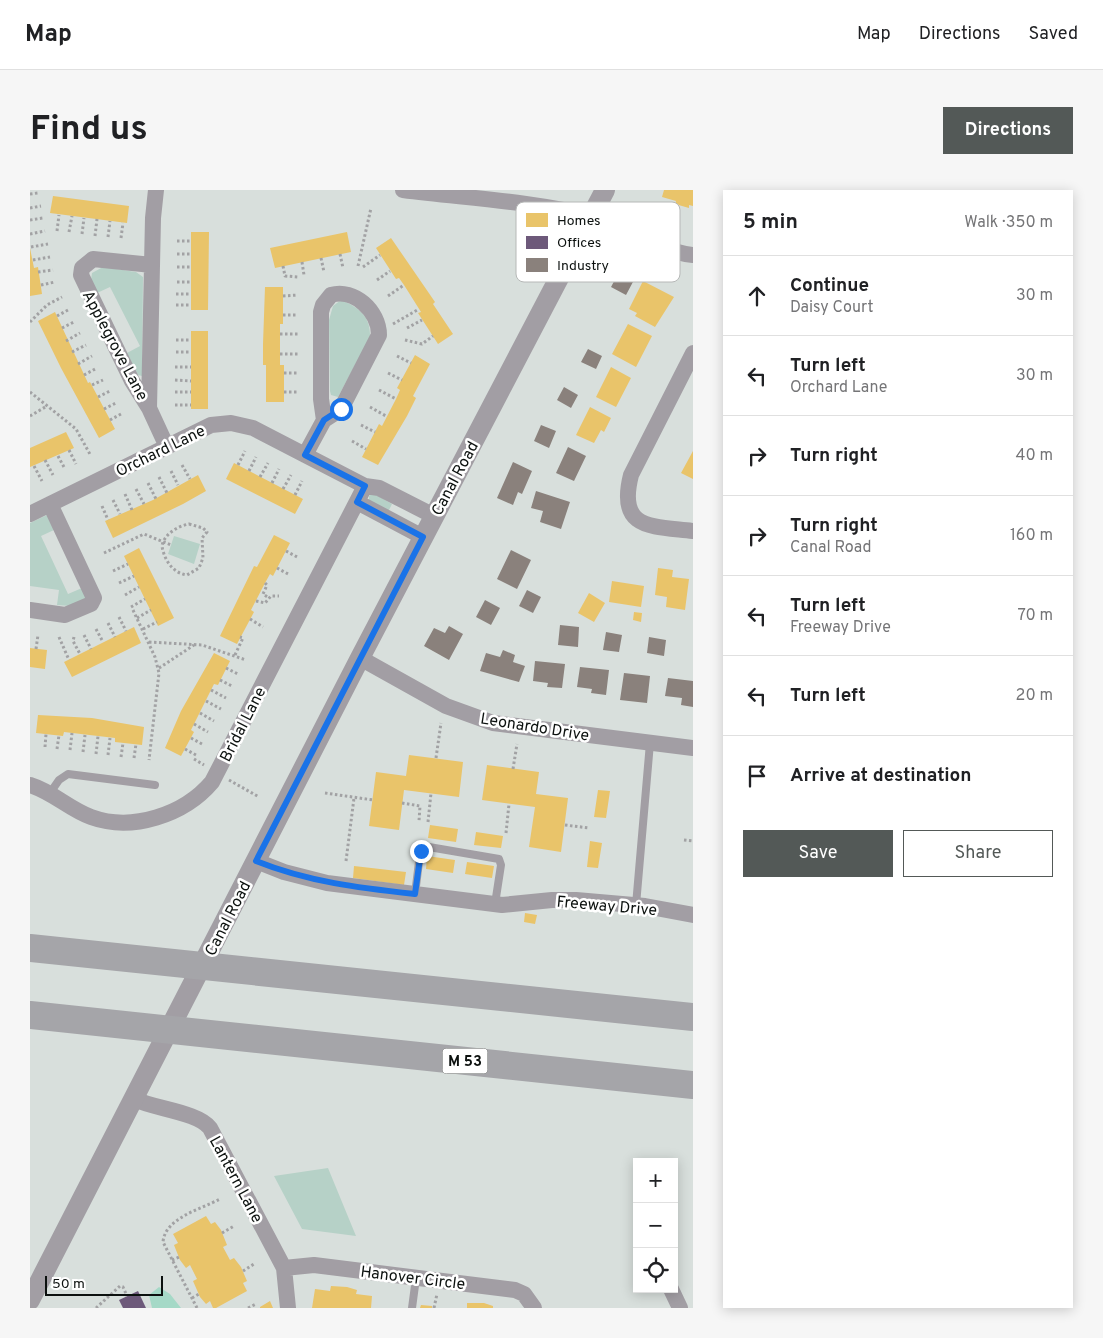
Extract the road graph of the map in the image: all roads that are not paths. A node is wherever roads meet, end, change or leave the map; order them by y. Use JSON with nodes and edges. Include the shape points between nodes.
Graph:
{"nodes":[{"id":1,"x":156,"y":190,"type":"edge"},
{"id":2,"x":402,"y":190,"type":"edge"},
{"id":3,"x":605,"y":190,"type":"edge"},
{"id":4,"x":599,"y":202,"type":"edge"},
{"id":5,"x":516,"y":204,"type":"edge"},
{"id":6,"x":680,"y":252,"type":"edge"},
{"id":7,"x":693,"y":255,"type":"edge"},
{"id":8,"x":152,"y":265,"type":"junction"},
{"id":9,"x":557,"y":282,"type":"edge"},
{"id":10,"x":693,"y":353,"type":"edge"},
{"id":11,"x":150,"y":377,"type":"junction"},
{"id":12,"x":132,"y":381,"type":"junction"},
{"id":13,"x":150,"y":408,"type":"junction"},
{"id":14,"x":324,"y":420,"type":"junction"},
{"id":15,"x":167,"y":447,"type":"junction"},
{"id":16,"x":305,"y":455,"type":"junction"},
{"id":17,"x":365,"y":486,"type":"junction"},
{"id":18,"x":357,"y":502,"type":"junction"},
{"id":19,"x":50,"y":504,"type":"junction"},
{"id":20,"x":30,"y":514,"type":"edge"},
{"id":21,"x":434,"y":516,"type":"junction"},
{"id":22,"x":693,"y":531,"type":"edge"},
{"id":23,"x":423,"y":537,"type":"junction"},
{"id":24,"x":30,"y":610,"type":"edge"},
{"id":25,"x":360,"y":658,"type":"junction"},
{"id":26,"x":650,"y":743,"type":"junction"},
{"id":27,"x":693,"y":748,"type":"edge"},
{"id":28,"x":30,"y":785,"type":"edge"},
{"id":29,"x":155,"y":785,"type":"dead end"},
{"id":30,"x":50,"y":793,"type":"junction"},
{"id":31,"x":256,"y":861,"type":"junction"},
{"id":32,"x":415,"y":894,"type":"junction"},
{"id":33,"x":495,"y":904,"type":"junction"},
{"id":34,"x":636,"y":905,"type":"junction"},
{"id":35,"x":693,"y":915,"type":"edge"},
{"id":36,"x":30,"y":948,"type":"edge"},
{"id":37,"x":30,"y":1015,"type":"edge"},
{"id":38,"x":693,"y":1018,"type":"edge"},
{"id":39,"x":693,"y":1085,"type":"edge"},
{"id":40,"x":134,"y":1098,"type":"junction"},
{"id":41,"x":284,"y":1268,"type":"junction"},
{"id":42,"x":416,"y":1278,"type":"junction"},
{"id":43,"x":673,"y":1293,"type":"edge"},
{"id":44,"x":30,"y":1300,"type":"edge"},
{"id":45,"x":288,"y":1308,"type":"edge"},
{"id":46,"x":412,"y":1308,"type":"edge"},
{"id":47,"x":534,"y":1308,"type":"edge"},
{"id":48,"x":680,"y":1308,"type":"edge"}],
"edges":[{"from":1,"to":8,"type":"street","name":"Applegrove Lane"},
{"from":2,"to":5,"type":"street"},
{"from":3,"to":4,"type":"street","name":"Canal Road"},
{"from":6,"to":7,"type":"street"},
{"from":8,"to":11,"type":"street","name":"Applegrove Lane"},
{"from":8,"to":12,"type":"street","name":"Applegrove Lane","via":[[93,259],[82,268],[82,281]]},
{"from":9,"to":21,"type":"street","name":"Canal Road"},
{"from":10,"to":22,"type":"street","via":[[631,475],[627,496],[631,514],[641,524]]},
{"from":11,"to":12,"type":"lane","via":[[143,385]]},
{"from":11,"to":13,"type":"street","name":"Applegrove Lane"},
{"from":12,"to":13,"type":"street","name":"Applegrove Lane"},
{"from":13,"to":15,"type":"street","name":"Applegrove Lane"},
{"from":14,"to":14,"type":"street","via":[[341,409],[379,335],[377,323],[363,302],[346,293],[331,295],[321,312]]},
{"from":14,"to":16,"type":"street"},
{"from":15,"to":16,"type":"street","name":"Orchard Lane","via":[[211,425],[232,423],[262,432]]},
{"from":15,"to":19,"type":"street","name":"Orchard Lane"},
{"from":16,"to":17,"type":"street","name":"Orchard Lane"},
{"from":17,"to":18,"type":"street","name":"Bridal Lane"},
{"from":17,"to":21,"type":"street","name":"Orchard Lane","via":[[379,488]]},
{"from":18,"to":23,"type":"street"},
{"from":18,"to":30,"type":"street","name":"Bridal Lane","via":[[212,782],[204,791],[159,818],[132,821],[92,817]]},
{"from":19,"to":20,"type":"street","name":"Orchard Lane"},
{"from":19,"to":24,"type":"street","via":[[94,598],[91,604],[65,614]]},
{"from":21,"to":23,"type":"street","name":"Canal Road"},
{"from":23,"to":25,"type":"street","name":"Canal Road"},
{"from":25,"to":26,"type":"street","name":"Leonardo Drive","via":[[446,706],[472,716],[493,722]]},
{"from":25,"to":31,"type":"street","name":"Canal Road"},
{"from":26,"to":27,"type":"street","name":"Leonardo Drive"},
{"from":26,"to":34,"type":"lane"},
{"from":28,"to":30,"type":"street","name":"Bridal Lane"},
{"from":29,"to":30,"type":"lane","via":[[68,774]]},
{"from":31,"to":32,"type":"street","name":"Freeway Drive","via":[[327,883]]},
{"from":31,"to":40,"type":"street","name":"Canal Road"},
{"from":32,"to":33,"type":"street","name":"Freeway Drive"},
{"from":32,"to":33,"type":"lane","via":[[420,854],[429,847],[499,859],[501,865]]},
{"from":33,"to":34,"type":"street","name":"Freeway Drive","via":[[563,899]]},
{"from":34,"to":35,"type":"street","name":"Freeway Drive"},
{"from":36,"to":38,"type":"highway"},
{"from":37,"to":39,"type":"highway","number":"M 53"},
{"from":40,"to":41,"type":"street","name":"Lantern Lane","via":[[205,1122]]},
{"from":40,"to":44,"type":"street","name":"Canal Road"},
{"from":41,"to":42,"type":"street","name":"Hanover Circle","via":[[314,1265]]},
{"from":41,"to":45,"type":"street","name":"Lantern Lane"},
{"from":42,"to":46,"type":"lane"},
{"from":42,"to":47,"type":"street","name":"Hanover Circle","via":[[515,1290],[524,1294]]},
{"from":43,"to":48,"type":"street"}]}
